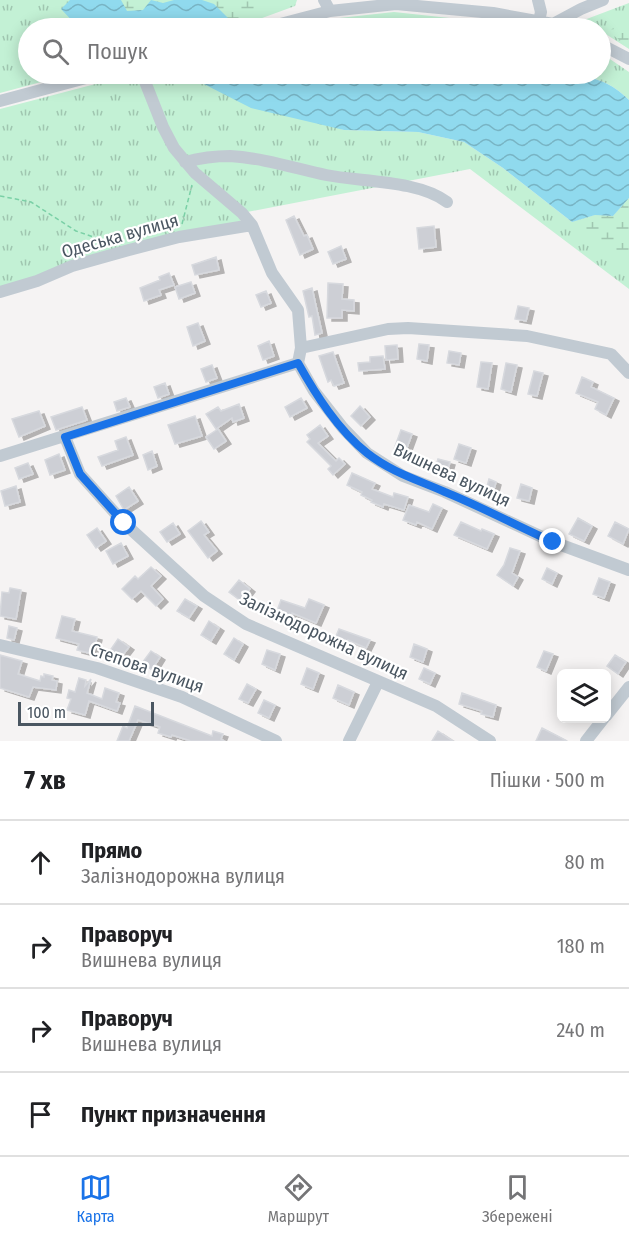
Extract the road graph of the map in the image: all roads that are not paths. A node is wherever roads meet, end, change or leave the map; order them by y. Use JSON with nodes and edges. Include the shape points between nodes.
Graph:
{"nodes":[{"id":1,"x":538,"y":0,"type":"edge"},
{"id":2,"x":603,"y":0,"type":"edge"},
{"id":3,"x":327,"y":5,"type":"edge"},
{"id":4,"x":292,"y":18,"type":"edge"},
{"id":5,"x":522,"y":18,"type":"edge"},
{"id":6,"x":540,"y":18,"type":"edge"},
{"id":7,"x":564,"y":18,"type":"edge"},
{"id":8,"x":611,"y":50,"type":"edge"},
{"id":9,"x":629,"y":59,"type":"edge"},
{"id":10,"x":64,"y":84,"type":"edge"},
{"id":11,"x":146,"y":84,"type":"edge"},
{"id":12,"x":0,"y":101,"type":"edge"},
{"id":13,"x":185,"y":162,"type":"junction"},
{"id":14,"x":447,"y":202,"type":"dead end"},
{"id":15,"x":252,"y":225,"type":"junction"},
{"id":16,"x":0,"y":291,"type":"edge"},
{"id":17,"x":301,"y":348,"type":"junction"},
{"id":18,"x":298,"y":363,"type":"junction"},
{"id":19,"x":629,"y":373,"type":"edge"},
{"id":20,"x":65,"y":437,"type":"junction"},
{"id":21,"x":0,"y":456,"type":"edge"},
{"id":22,"x":629,"y":570,"type":"edge"},
{"id":23,"x":0,"y":645,"type":"edge"},
{"id":24,"x":378,"y":682,"type":"junction"},
{"id":25,"x":629,"y":687,"type":"edge"},
{"id":26,"x":611,"y":710,"type":"edge"},
{"id":27,"x":600,"y":723,"type":"edge"},
{"id":28,"x":276,"y":741,"type":"edge"},
{"id":29,"x":349,"y":741,"type":"edge"},
{"id":30,"x":490,"y":741,"type":"edge"},
{"id":31,"x":586,"y":741,"type":"edge"}],
"edges":[{"from":1,"to":6,"type":"street"},
{"from":2,"to":7,"type":"street"},
{"from":3,"to":4,"type":"street"},
{"from":3,"to":5,"type":"street","via":[[396,4]]},
{"from":8,"to":9,"type":"street"},
{"from":10,"to":12,"type":"street"},
{"from":11,"to":13,"type":"street","via":[[163,127]]},
{"from":13,"to":14,"type":"street","via":[[230,156],[265,160],[326,175],[424,191]]},
{"from":13,"to":15,"type":"street"},
{"from":15,"to":16,"type":"street","name":"Одеська вулиця","via":[[129,250]]},
{"from":15,"to":17,"type":"street","via":[[272,273],[298,310]]},
{"from":17,"to":18,"type":"street"},
{"from":17,"to":19,"type":"street","via":[[398,329],[516,335],[611,354]]},
{"from":18,"to":20,"type":"street"},
{"from":18,"to":22,"type":"street","name":"Вишнева вулиця","via":[[342,429],[367,453],[403,476],[553,542]]},
{"from":20,"to":21,"type":"street"},
{"from":20,"to":24,"type":"street","name":"Залізнодорожна вулиця","via":[[80,474],[124,523],[204,596],[246,624]]},
{"from":23,"to":28,"type":"street","name":"Степова вулиця","via":[[97,668],[182,697]]},
{"from":24,"to":29,"type":"street"},
{"from":24,"to":30,"type":"street","name":"Залізнодорожна вулиця","via":[[435,706]]},
{"from":25,"to":26,"type":"street"},
{"from":27,"to":31,"type":"street"}]}
